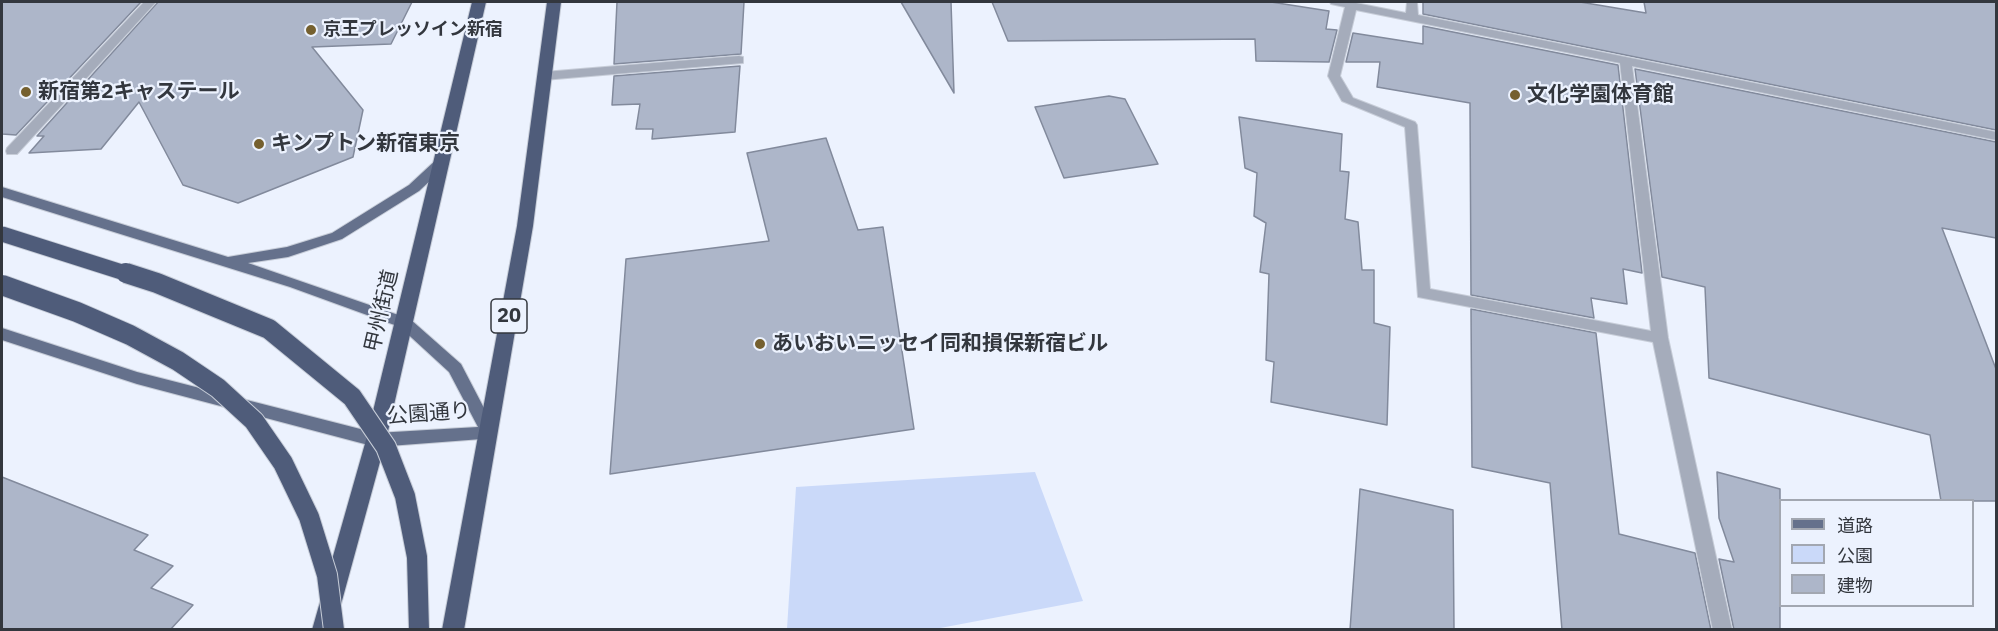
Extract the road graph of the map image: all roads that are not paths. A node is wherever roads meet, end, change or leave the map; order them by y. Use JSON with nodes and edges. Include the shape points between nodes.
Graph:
{"nodes":[{"id":1,"x":150,"y":2,"type":"edge"},
{"id":2,"x":479,"y":2,"type":"edge"},
{"id":3,"x":554,"y":2,"type":"edge"},
{"id":4,"x":1335,"y":2,"type":"edge"},
{"id":5,"x":1412,"y":2,"type":"edge"},
{"id":6,"x":1351,"y":5,"type":"junction"},
{"id":7,"x":1412,"y":18,"type":"junction"},
{"id":8,"x":739,"y":60,"type":"dead end"},
{"id":9,"x":1626,"y":62,"type":"junction"},
{"id":10,"x":544,"y":76,"type":"junction"},
{"id":11,"x":1996,"y":136,"type":"edge"},
{"id":12,"x":12,"y":151,"type":"dead end"},
{"id":13,"x":442,"y":162,"type":"junction"},
{"id":14,"x":2,"y":192,"type":"edge"},
{"id":15,"x":2,"y":234,"type":"edge"},
{"id":16,"x":228,"y":262,"type":"junction"},
{"id":17,"x":2,"y":285,"type":"edge"},
{"id":18,"x":405,"y":323,"type":"junction"},
{"id":19,"x":2,"y":334,"type":"edge"},
{"id":20,"x":1660,"y":338,"type":"junction"},
{"id":21,"x":489,"y":433,"type":"junction"},
{"id":22,"x":376,"y":440,"type":"junction"},
{"id":23,"x":322,"y":630,"type":"edge"},
{"id":24,"x":334,"y":630,"type":"edge"},
{"id":25,"x":419,"y":630,"type":"edge"},
{"id":26,"x":453,"y":630,"type":"edge"},
{"id":27,"x":1723,"y":630,"type":"edge"}],
"edges":[{"from":1,"to":12,"type":"street"},
{"from":2,"to":13,"type":"highway","name":"甲州街道"},
{"from":3,"to":10,"type":"highway","number":"20"},
{"from":4,"to":6,"type":"street"},
{"from":5,"to":7,"type":"street"},
{"from":6,"to":7,"type":"street"},
{"from":6,"to":20,"type":"street","via":[[1334,76],[1348,101],[1411,124],[1423,293]]},
{"from":7,"to":9,"type":"street"},
{"from":8,"to":10,"type":"street"},
{"from":9,"to":11,"type":"street"},
{"from":9,"to":20,"type":"street"},
{"from":10,"to":21,"type":"highway","number":"20","via":[[525,226]]},
{"from":13,"to":16,"type":"main road","via":[[414,188],[337,236],[288,252]]},
{"from":13,"to":18,"type":"highway","name":"甲州街道"},
{"from":14,"to":16,"type":"main road","name":"公園通り"},
{"from":15,"to":25,"type":"highway","bridge":true,"via":[[157,283],[269,329],[352,397],[386,447],[405,496],[417,557]]},
{"from":16,"to":18,"type":"main road","name":"公園通り"},
{"from":17,"to":24,"type":"highway","bridge":true,"via":[[140,340],[218,388],[254,421],[282,463],[309,517],[327,575]]},
{"from":18,"to":21,"type":"main road","name":"公園通り","via":[[455,368]]},
{"from":18,"to":22,"type":"highway","name":"甲州街道"},
{"from":19,"to":22,"type":"main road","name":"公園通り","via":[[137,378]]},
{"from":20,"to":27,"type":"street"},
{"from":21,"to":22,"type":"main road","name":"公園通り"},
{"from":21,"to":26,"type":"highway","number":"20"},
{"from":22,"to":23,"type":"highway","name":"甲州街道"}]}
